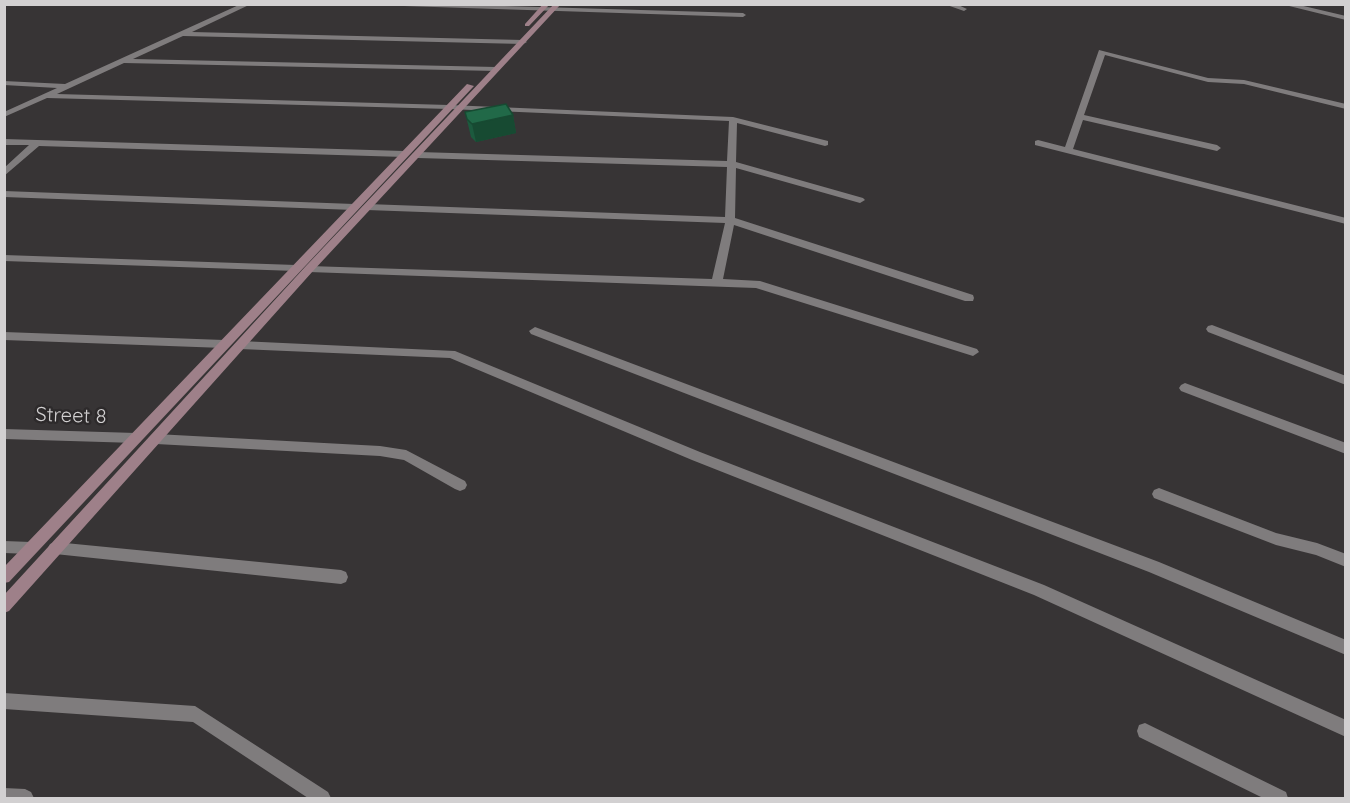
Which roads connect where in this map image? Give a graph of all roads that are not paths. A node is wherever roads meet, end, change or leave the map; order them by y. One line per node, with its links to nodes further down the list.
1 (248, 4): 9 (street)
2 (345, 4): 5 (street)
3 (947, 4): 6 (street)
4 (1284, 4): 8 (street)
5 (550, 8): 7 (street); 10 (street)
6 (964, 9)
7 (743, 15)
8 (1346, 18)
9 (181, 34): 10 (street); 11 (street)
10 (517, 42): 12 (street)
11 (124, 61): 12 (street); 14 (street)
12 (491, 69): 17 (street)
13 (4, 83): 14 (street)
14 (68, 86): 15 (street)
15 (46, 96): 17 (street); 18 (street)
16 (1346, 107): 19 (street)
17 (454, 108): 20 (street); 27 (street); 28 (street)
18 (4, 115)
19 (1080, 117): 25 (street); 26 (street)
20 (734, 119): 22 (street); 29 (street)
21 (4, 142): 24 (street)
22 (825, 143)
23 (1038, 143): 26 (street)
24 (36, 144): 27 (street); 30 (street)
25 (1217, 148)
26 (1068, 150): 36 (street)
27 (404, 154): 33 (street)
28 (418, 155): 29 (street); 34 (street)
29 (732, 164): 32 (street); 35 (street)
30 (4, 173)
31 (4, 194): 33 (street)
32 (860, 200)
33 (354, 207): 38 (street)
34 (367, 207): 35 (street); 39 (street)
35 (730, 220): 40 (street); 41 (street)
36 (1346, 221)
37 (4, 258): 38 (street)
38 (296, 268): 45 (street)
39 (309, 269): 40 (street); 46 (street)
40 (717, 282): 47 (street)
41 (969, 298)
42 (1212, 329): 48 (street)
43 (535, 331): 63 (street)
44 (4, 336): 45 (street)
45 (224, 344): 51 (street)
46 (240, 345): 52 (street); 65 (street)
47 (973, 352)
48 (1346, 381)
49 (1185, 388): 53 (street)
50 (4, 434): 51 (street, Street 8)
51 (136, 438): 57 (street)
52 (156, 439): 54 (street); 58 (street)
53 (1346, 449)
54 (460, 485)
55 (1159, 494): 59 (street)
56 (4, 547): 57 (street)
57 (31, 548): 60 (street)
58 (55, 548): 61 (street); 62 (street)
59 (1346, 561)
60 (4, 577)
61 (341, 577)
62 (4, 606)
63 (1346, 648)
64 (4, 701): 69 (street)
65 (1346, 729)
66 (1145, 731): 70 (street)
67 (4, 797): 68 (street)
68 (25, 798)
69 (322, 798)
70 (1280, 798)

